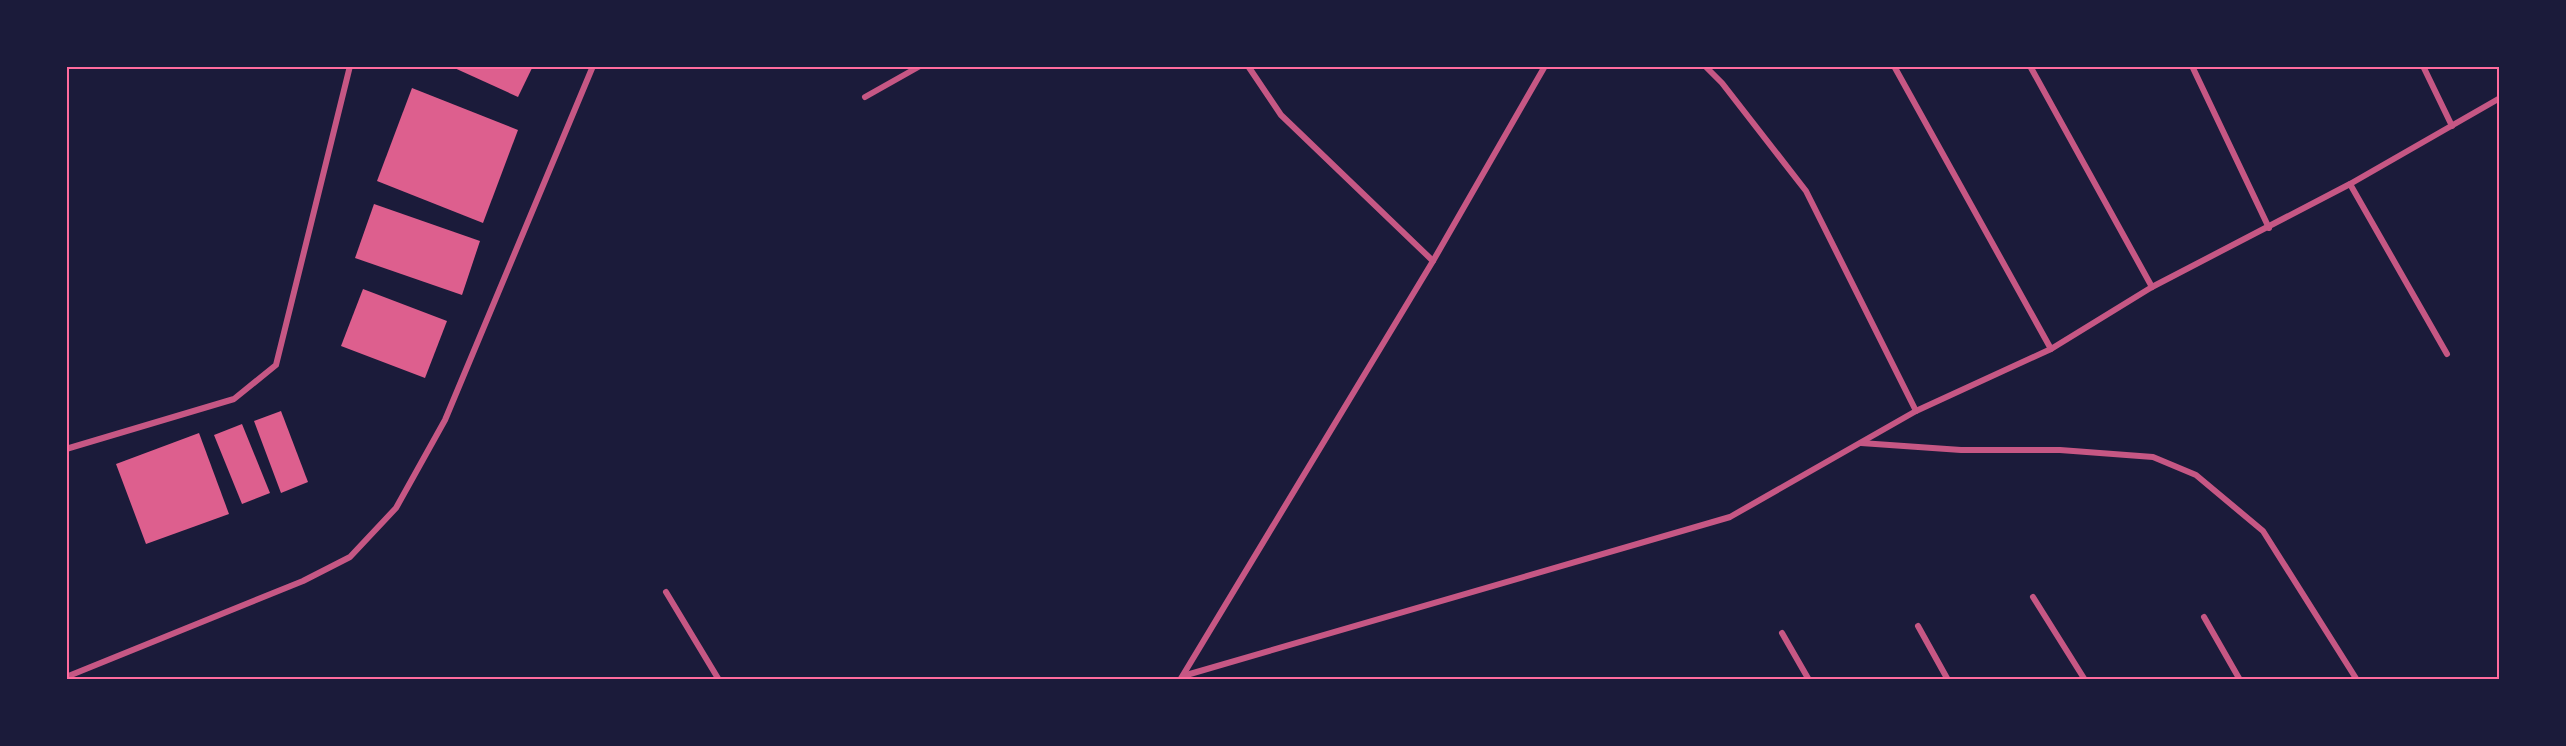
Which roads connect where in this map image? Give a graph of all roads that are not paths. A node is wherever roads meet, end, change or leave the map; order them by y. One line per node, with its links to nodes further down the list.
1 (350, 66): 22 (street)
2 (593, 66): 28 (street)
3 (920, 66): 11 (street)
4 (1248, 66): 16 (street)
5 (1545, 66): 16 (street)
6 (1705, 66): 20 (street)
7 (1894, 66): 18 (street)
8 (2030, 66): 17 (street)
9 (2192, 66): 15 (street)
10 (2423, 66): 13 (street)
11 (865, 97)
12 (2500, 98): 13 (street)
13 (2452, 126): 14 (street)
14 (2350, 184): 15 (street); 19 (street)
15 (2269, 228): 17 (street)
16 (1433, 261): 29 (street)
17 (2152, 287): 18 (street)
18 (2051, 349): 20 (street)
19 (2447, 354)
20 (1916, 411): 21 (street)
21 (1861, 443): 29 (street); 35 (street)
22 (66, 448)
23 (666, 592): 30 (street)
24 (2032, 597): 33 (street)
25 (2204, 617): 34 (street)
26 (1918, 626): 32 (street)
27 (1782, 633): 31 (street)
28 (66, 677)
29 (1181, 678)
30 (719, 680)
31 (1809, 680)
32 (1948, 680)
33 (2085, 680)
34 (2240, 680)
35 (2356, 680)

